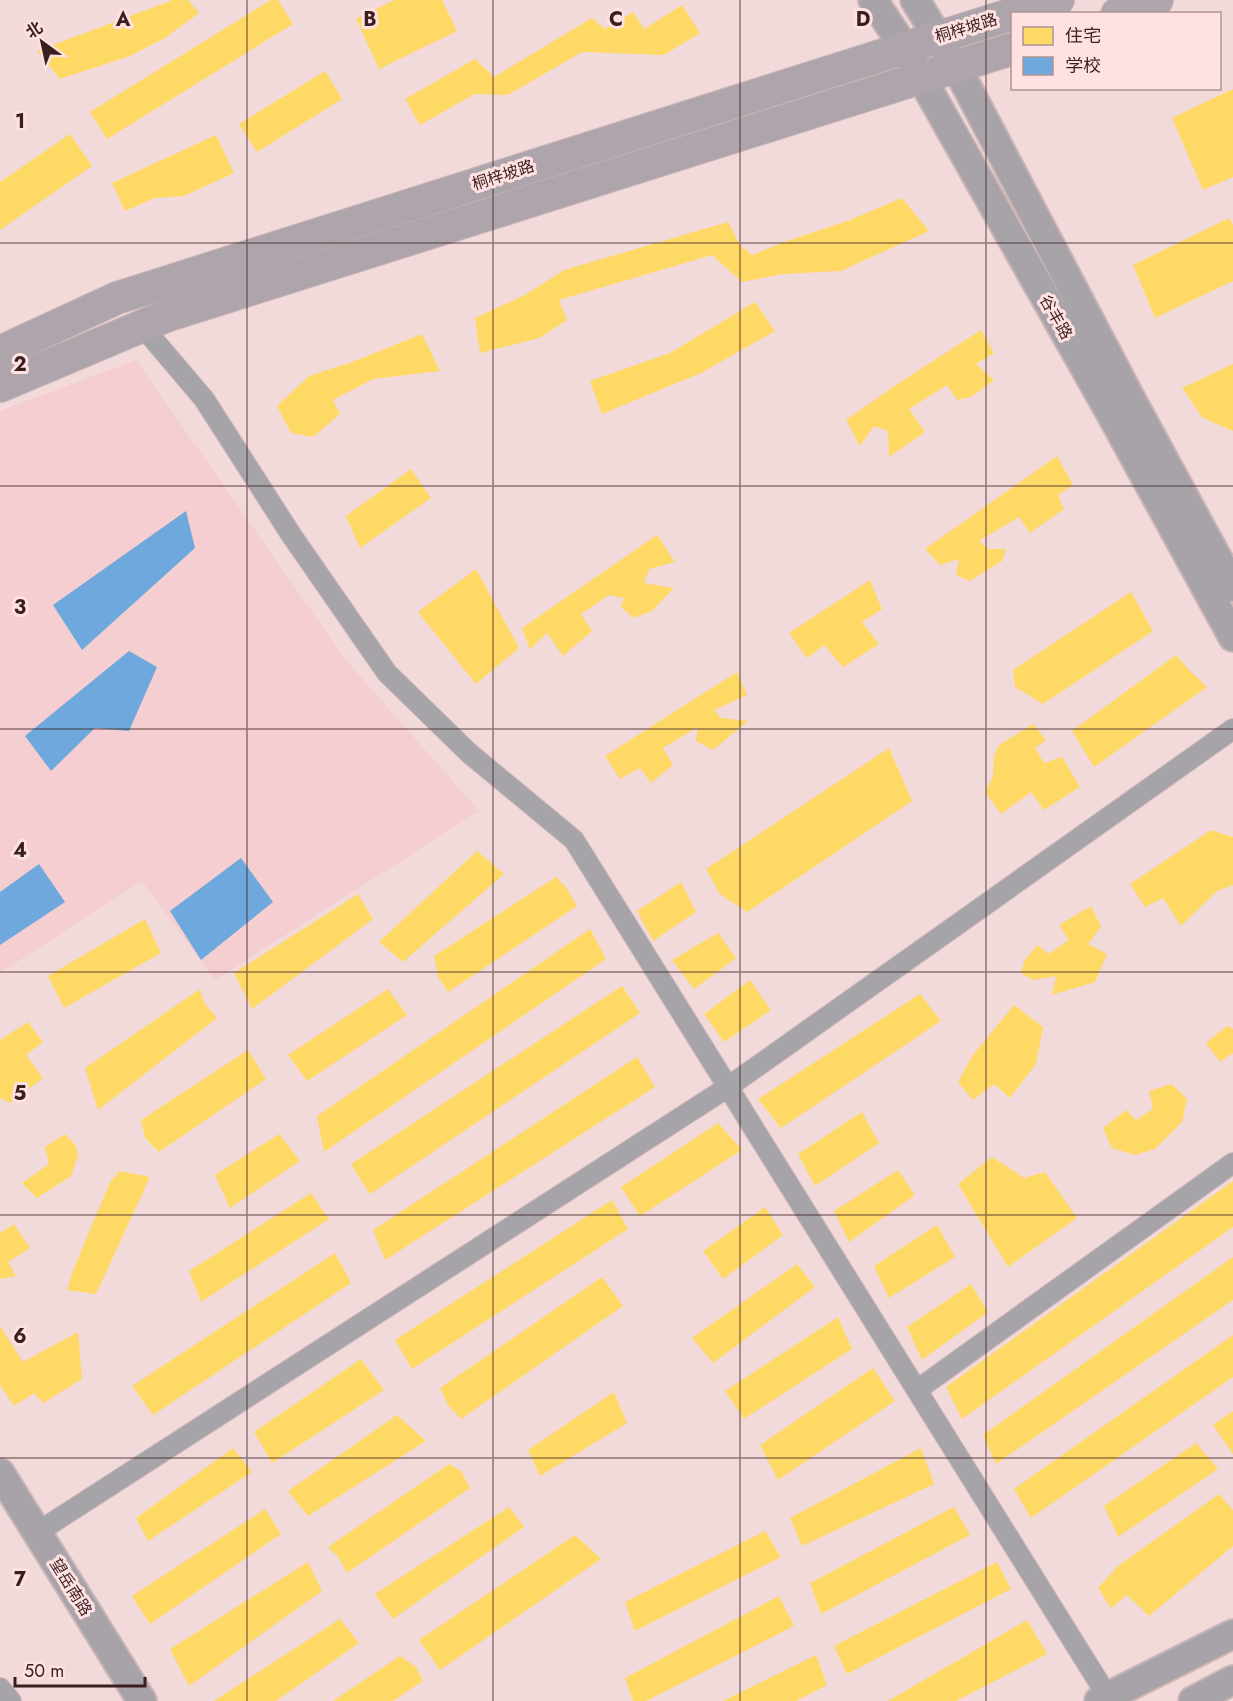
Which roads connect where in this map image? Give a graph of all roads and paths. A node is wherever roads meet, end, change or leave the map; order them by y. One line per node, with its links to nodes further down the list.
1 (873, 0): 9 (street, 谷丰路)
2 (915, 0): 8 (street, 谷丰路)
3 (1058, 0): 5 (main road, 桐梓坡路)
4 (1157, 0): 6 (main road)
5 (1019, 12)
6 (1123, 12)
7 (1011, 15): 8 (main road, 桐梓坡路)
8 (938, 37): 9 (main road, 桐梓坡路); 11 (street, 谷丰路)
9 (904, 47): 12 (street, 谷丰路); 14 (main road, 桐梓坡路)
10 (1011, 49): 11 (main road, 桐梓坡路)
11 (957, 68): 12 (main road, 桐梓坡路); 16 (street, 谷丰路)
12 (921, 79): 13 (main road, 桐梓坡路); 17 (street, 谷丰路)
13 (142, 326): 15 (main road, 桐梓坡路); 19 (street)
14 (0, 352)
15 (0, 386)
16 (1233, 587)
17 (1233, 637)
18 (1233, 729): 19 (street)
19 (728, 1088): 21 (street); 23 (street)
20 (1233, 1163): 21 (street)
21 (917, 1390): 27 (street)
22 (0, 1473): 23 (street, 望岳南路)
23 (38, 1532): 29 (street, 望岳南路)
24 (1233, 1634): 27 (street)
25 (1233, 1680): 30 (street)
26 (0, 1688): 28 (street)
27 (1103, 1699)
28 (11, 1701)
29 (142, 1701)
30 (1193, 1701)

